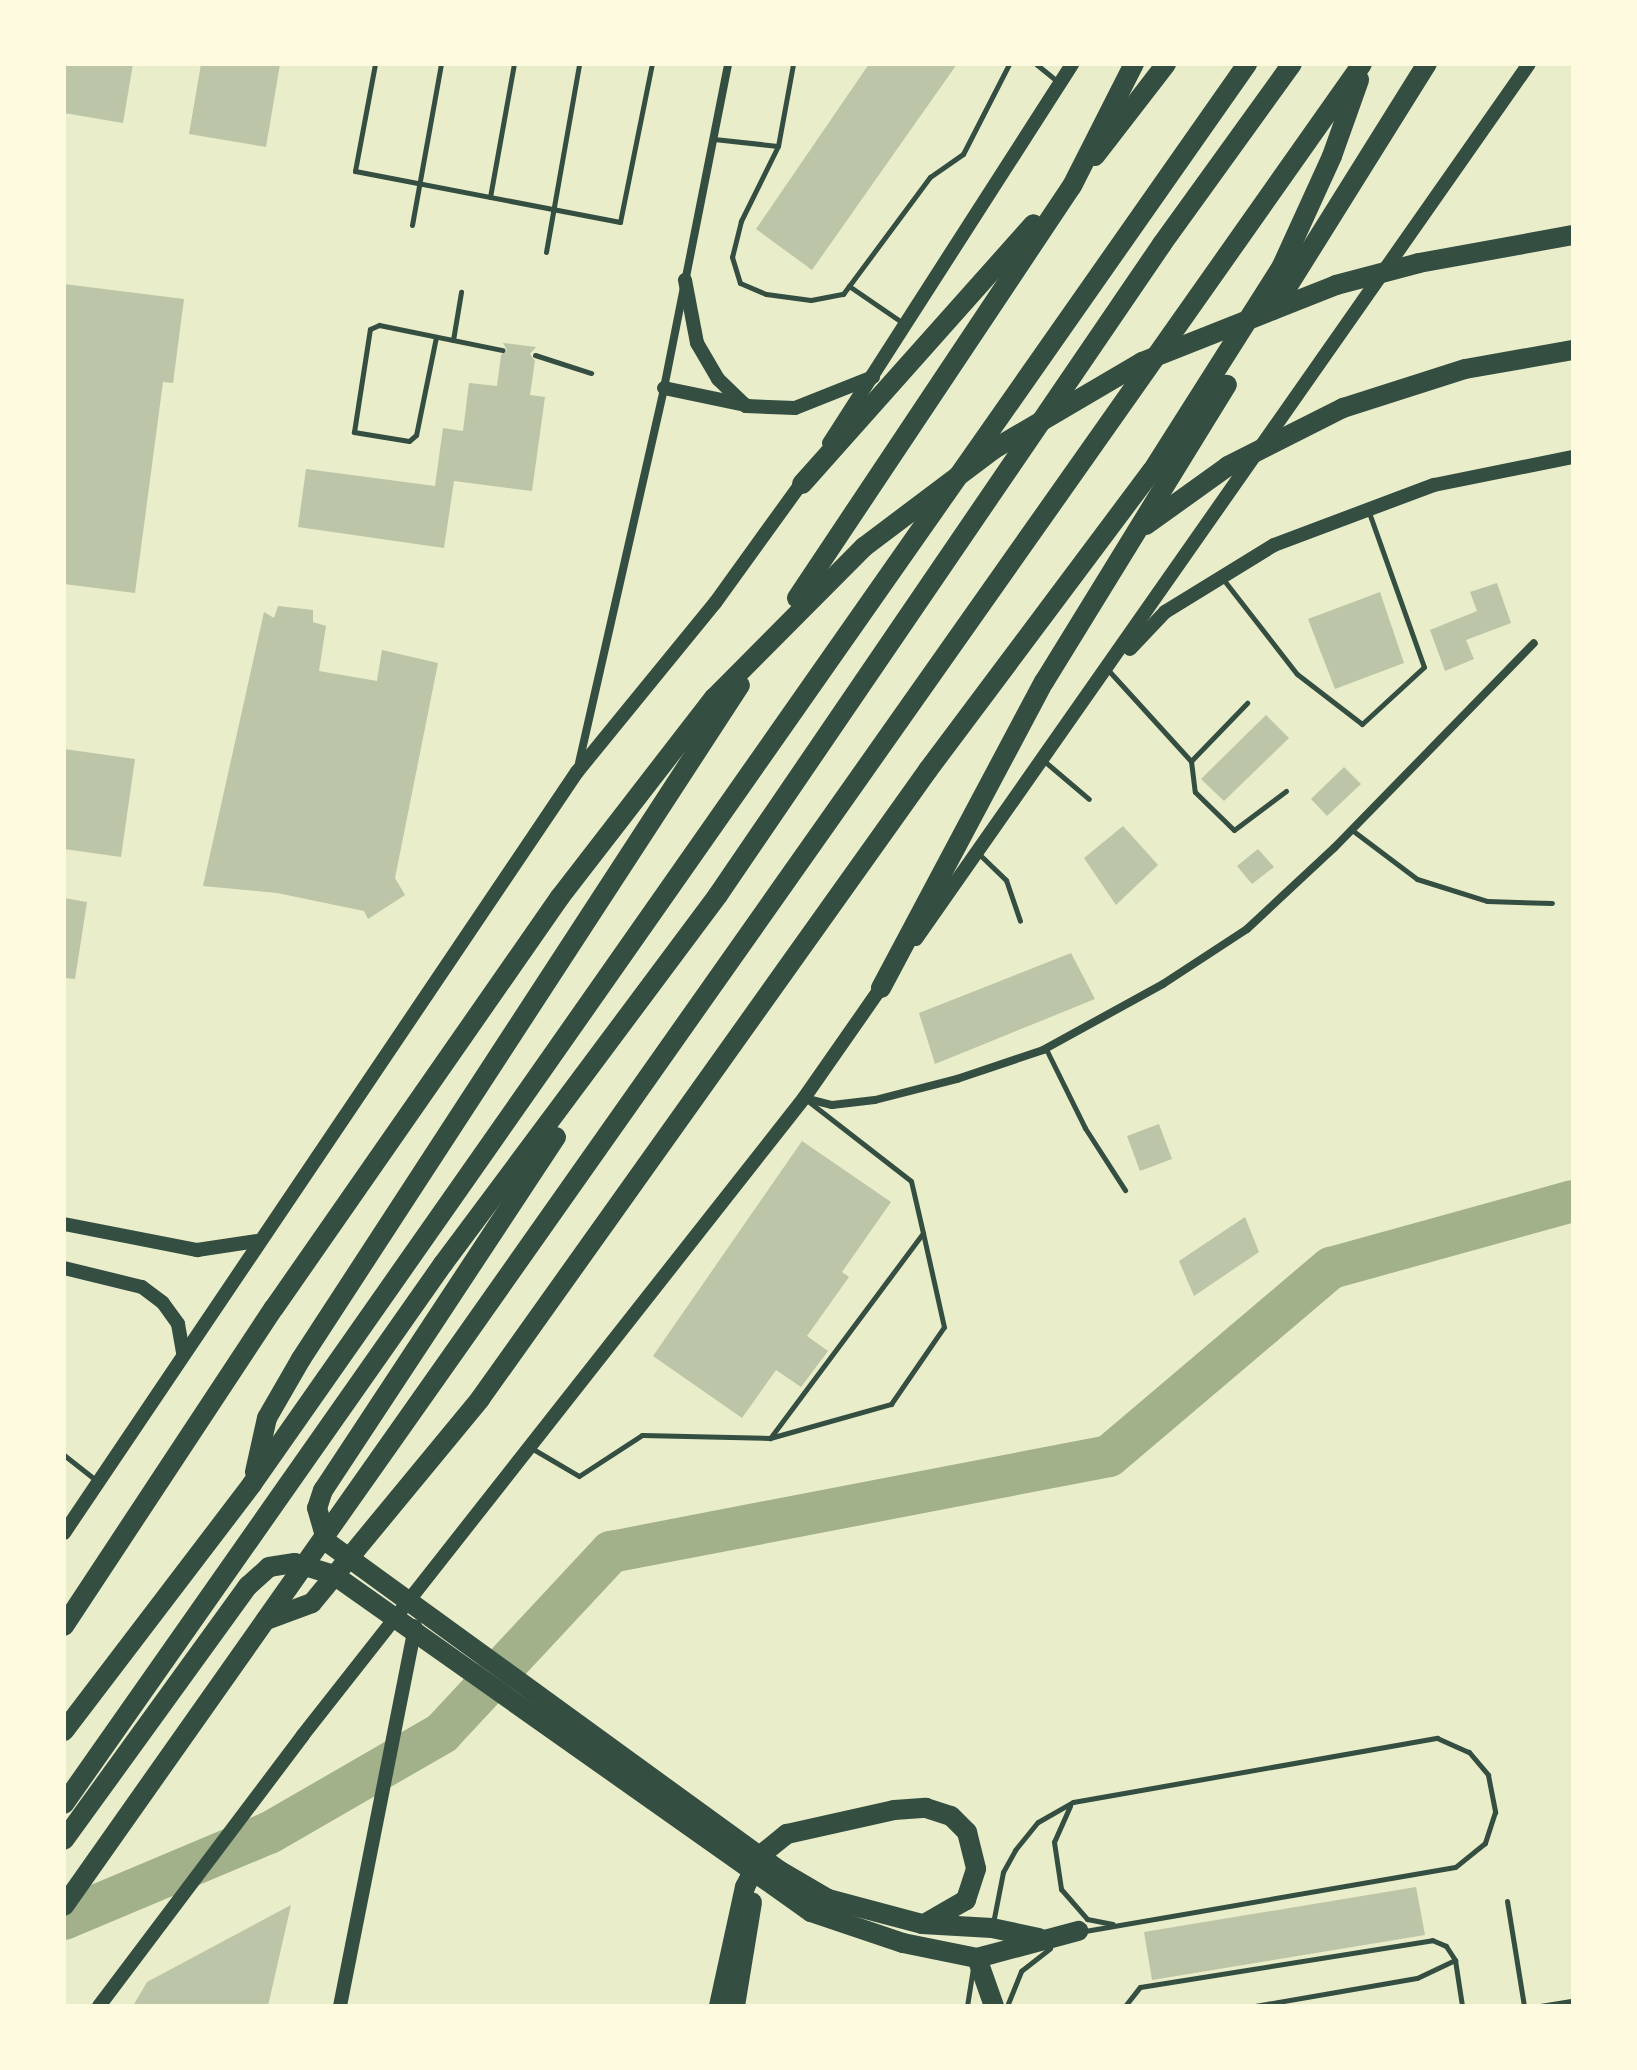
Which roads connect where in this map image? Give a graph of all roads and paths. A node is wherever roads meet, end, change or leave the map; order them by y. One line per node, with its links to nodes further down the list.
1 (375, 64): 21 (lane)
2 (441, 64): 21 (lane)
3 (514, 64): 22 (lane)
4 (579, 64): 23 (lane)
5 (652, 64): 23 (lane)
6 (728, 64): 19 (street)
7 (793, 64): 20 (lane)
8 (1009, 64): 28 (lane)
9 (1036, 64): 18 (lane)
10 (1072, 64): 18 (main road)
11 (1134, 64): 72 (highway)
12 (1166, 64): 41 (highway)
13 (1247, 64): 72 (highway)
14 (1292, 64): 59 (highway)
15 (1363, 64): 44 (highway); 75 (highway)
16 (1427, 64): 58 (highway)
17 (1529, 64): 47 (main road)
18 (1060, 84): 30 (main road)
19 (713, 139): 20 (lane); 27 (street)
20 (778, 146): 28 (lane)
21 (419, 183): 22 (lane); 24 (lane)
22 (490, 197): 23 (lane)
23 (552, 209): 26 (lane)
24 (412, 225)
25 (1573, 235): 76 (highway)
26 (546, 252)
27 (685, 280): 38 (street); 39 (main road)
28 (849, 286): 30 (lane)
29 (461, 292): 32 (lane)
30 (906, 325): 37 (main road)
31 (436, 337): 31 (lane); 32 (lane)
32 (453, 340): 33 (lane)
33 (502, 350)
34 (1573, 350): 44 (highway)
35 (535, 355): 36 (lane)
36 (591, 373)
37 (873, 377): 39 (main road); 41 (main road)
38 (664, 388): 39 (main road); 51 (street)
39 (746, 406)
40 (1573, 457): 42 (main road)
41 (802, 484): 51 (main road)
42 (1367, 507): 43 (main road); 43 (lane)
43 (1219, 576): 46 (main road)
44 (1039, 622): 75 (highway)
45 (1534, 643): 54 (street)
46 (1109, 671): 47 (main road); 50 (lane)
47 (1094, 687): 49 (main road)
48 (1247, 703): 50 (lane)
49 (1043, 760): 53 (lane); 55 (main road)
50 (1191, 761): 52 (lane)
51 (577, 772): 65 (main road)
52 (1286, 791)
53 (1089, 799)
54 (1352, 830): 56 (lane); 60 (street)
55 (977, 852): 57 (lane); 58 (main road)
56 (1552, 903)
57 (1020, 921)
58 (881, 988): 61 (main road)
59 (617, 1034): 79 (highway); 84 (highway)
60 (1046, 1049): 61 (street); 62 (lane)
61 (804, 1098): 64 (lane); 69 (main road)
62 (1125, 1190)
63 (64, 1224): 65 (main road)
64 (923, 1233): 68 (lane); 68 (lane)
65 (257, 1241): 67 (main road)
66 (64, 1268): 67 (main road)
67 (183, 1353): 71 (main road)
68 (770, 1438): 69 (lane)
69 (529, 1447): 74 (main road)
70 (64, 1455): 71 (lane)
71 (98, 1482): 73 (main road)
72 (252, 1484): 77 (highway)
73 (64, 1533)
74 (420, 1585): 93 (main road); 94 (main road)
75 (266, 1620): 83 (highway)
76 (64, 1626)
77 (64, 1731)
78 (1073, 1802): 86 (lane); 86 (lane); 88 (lane)
79 (64, 1804)
80 (64, 1840): 84 (highway)
81 (754, 1870): 85 (highway); 95 (highway); 96 (highway)
82 (1507, 1901): 103 (lane)
83 (64, 1906)
84 (837, 1914): 85 (highway); 90 (highway)
85 (922, 1924): 88 (highway)
86 (1117, 1925): 87 (lane)
87 (1078, 1931): 89 (highway); 99 (lane)
88 (990, 1933): 89 (highway)
89 (1039, 1938): 90 (highway)
90 (980, 1953): 97 (lane); 98 (highway)
91 (1455, 1960): 100 (lane); 101 (lane); 102 (lane)
92 (1573, 2001): 104 (lane)
93 (99, 2006)
94 (340, 2006)
95 (719, 2006)
96 (735, 2006)
97 (967, 2006)
98 (994, 2006)
99 (1007, 2006)
100 (1125, 2006)
101 (1255, 2006)
102 (1462, 2006)
103 (1524, 2006)
104 (1540, 2006)

